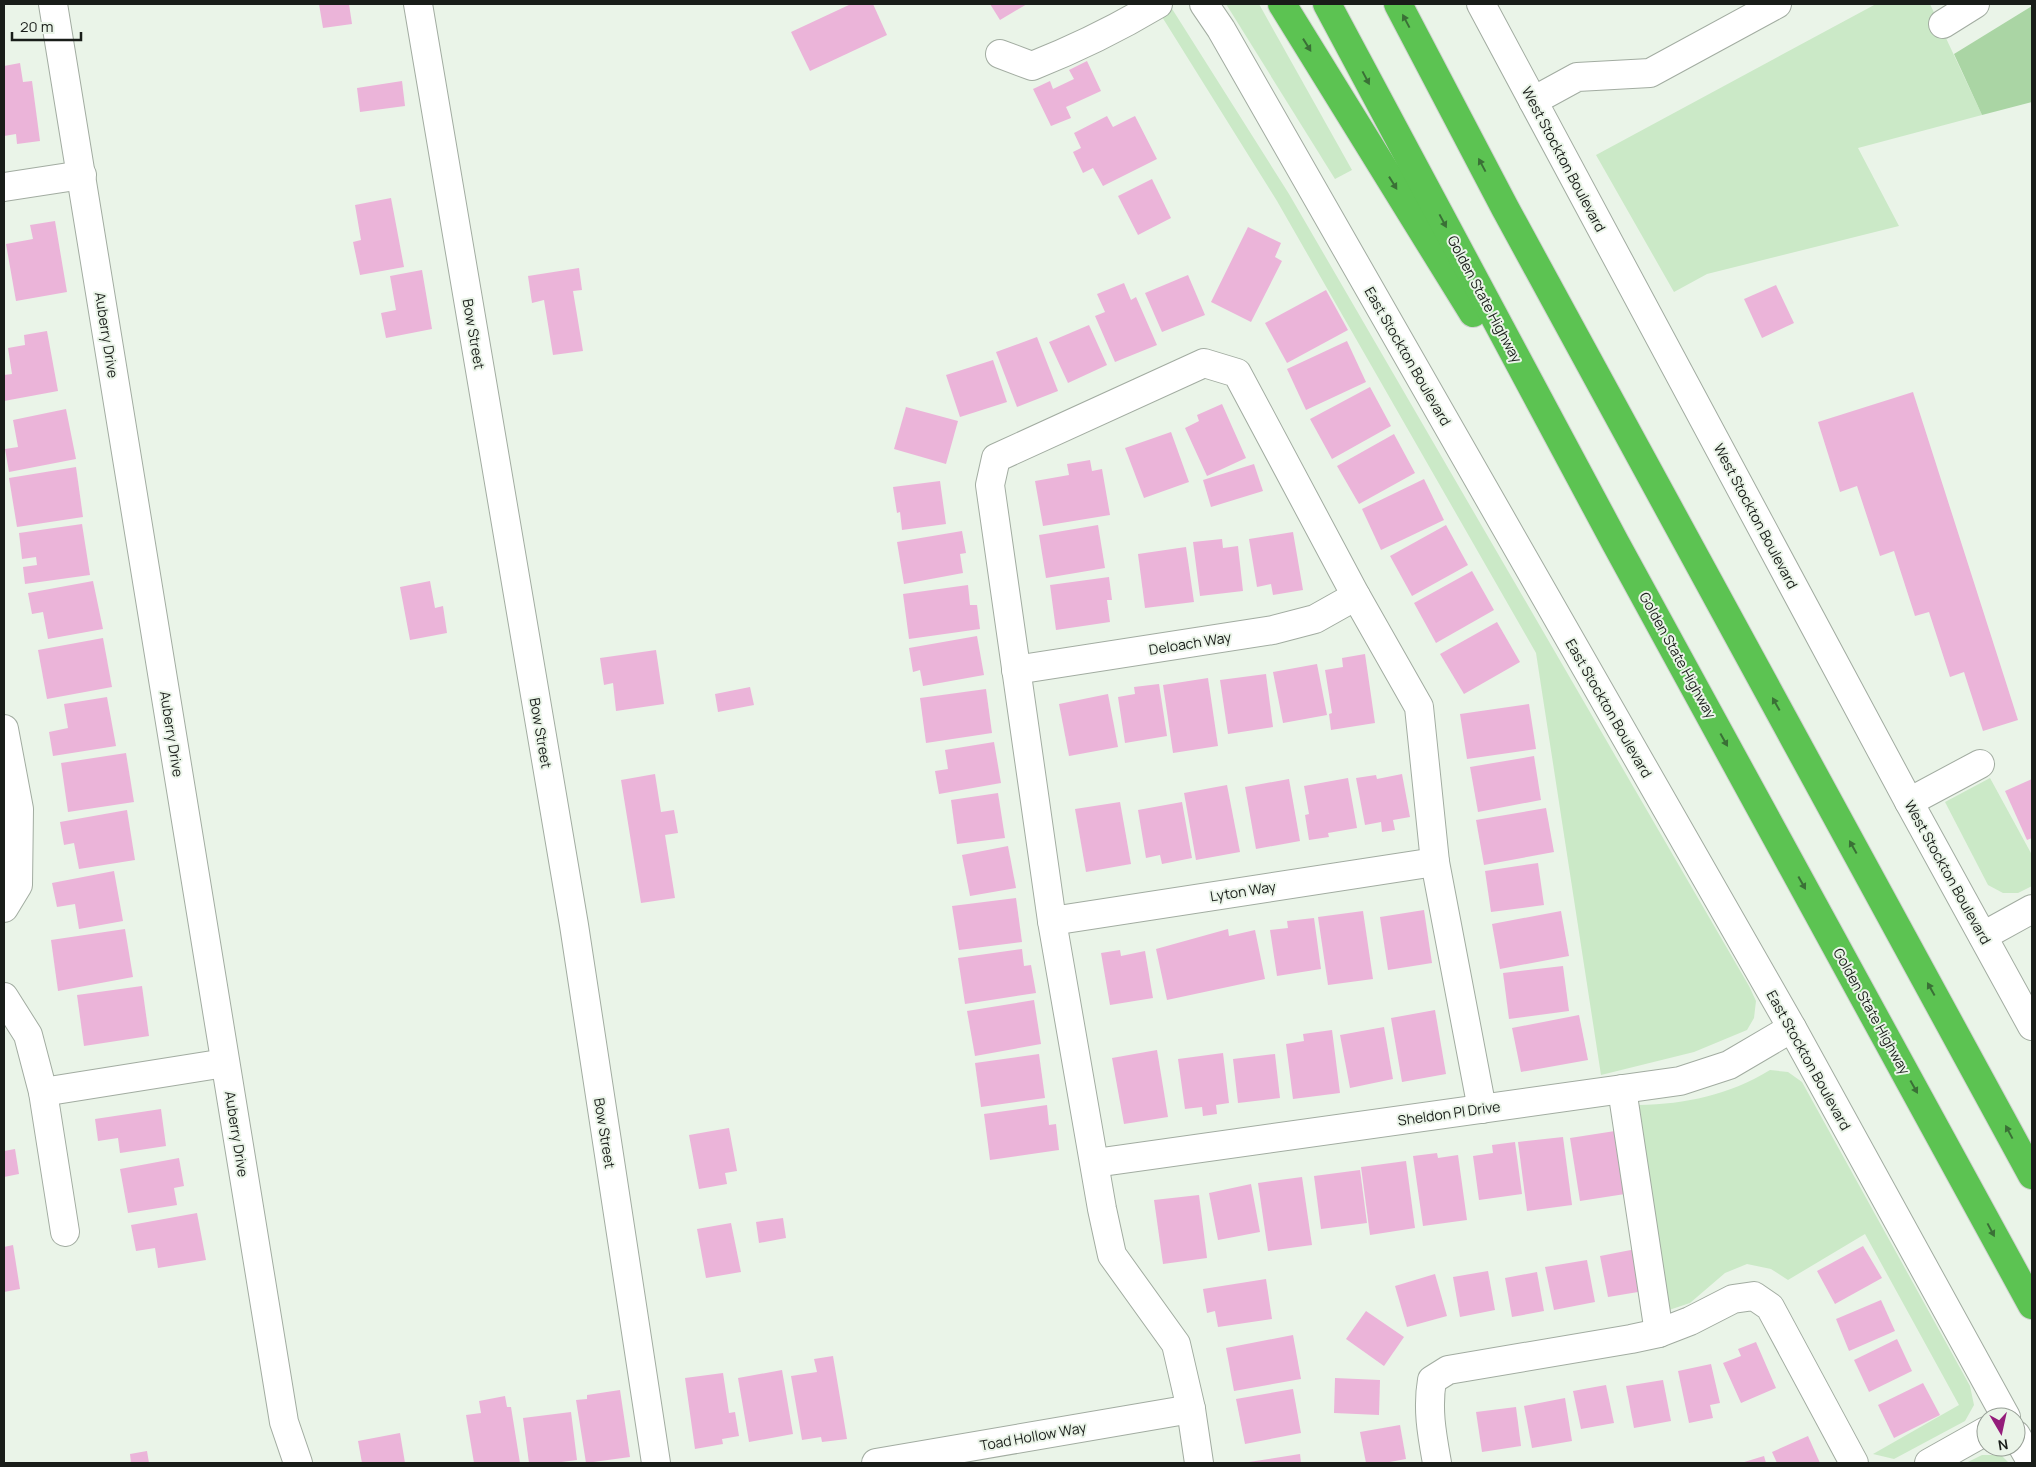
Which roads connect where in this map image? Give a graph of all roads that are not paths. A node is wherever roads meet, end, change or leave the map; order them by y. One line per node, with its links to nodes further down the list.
1 (53, 4): 14 (street, Auberry Drive)
2 (418, 4): 43 (street, Bow Street)
3 (1158, 4): 12 (street)
4 (1204, 4): 29 (street, East Stockton Boulevard)
5 (1282, 4): 16 (highway, one-way to 16)
6 (1327, 4): 16 (highway, Golden State Highway, one-way to 16)
7 (1398, 4): 35 (highway, one-way to 7)
8 (1481, 4): 13 (street, West Stockton Boulevard)
9 (1777, 4): 13 (street)
10 (1975, 4): 11 (street)
11 (1943, 24)
12 (1000, 54)
13 (1533, 101): 21 (street, West Stockton Boulevard)
14 (82, 175): 15 (street); 30 (street, Auberry Drive)
15 (4, 187)
16 (1616, 544): 37 (highway, Golden State Highway, one-way to 37)
17 (1356, 596): 18 (street, Deloach Way); 18 (street); 22 (street)
18 (1016, 670): 25 (street)
19 (4, 729): 23 (street)
20 (1980, 764): 21 (street)
21 (1909, 802): 26 (street, West Stockton Boulevard)
22 (1435, 862): 25 (street, Lyton Way); 33 (street)
23 (4, 908)
24 (2032, 908): 26 (street)
25 (1052, 921): 34 (street)
26 (1983, 936): 28 (street, West Stockton Boulevard)
27 (4, 997): 32 (street)
28 (2032, 1026)
29 (1792, 1028): 31 (street, Sheldon Pl Drive); 39 (street, East Stockton Boulevard)
30 (225, 1063): 32 (street); 42 (street, Auberry Drive)
31 (1622, 1089): 33 (street, Sheldon Pl Drive); 38 (street)
32 (43, 1092): 36 (street)
33 (1482, 1109): 34 (street, Sheldon Pl Drive)
34 (1095, 1163): 40 (street)
35 (2032, 1175)
36 (65, 1232)
37 (2032, 1305)
38 (1659, 1332): 46 (street); 47 (street)
39 (2000, 1407)
40 (1191, 1409): 44 (street, Toad Hollow Way); 45 (street)
41 (1976, 1437): 48 (street)
42 (298, 1463)
43 (656, 1463)
44 (876, 1463)
45 (1199, 1463)
46 (1437, 1463)
47 (1854, 1463)
48 (1929, 1463)

